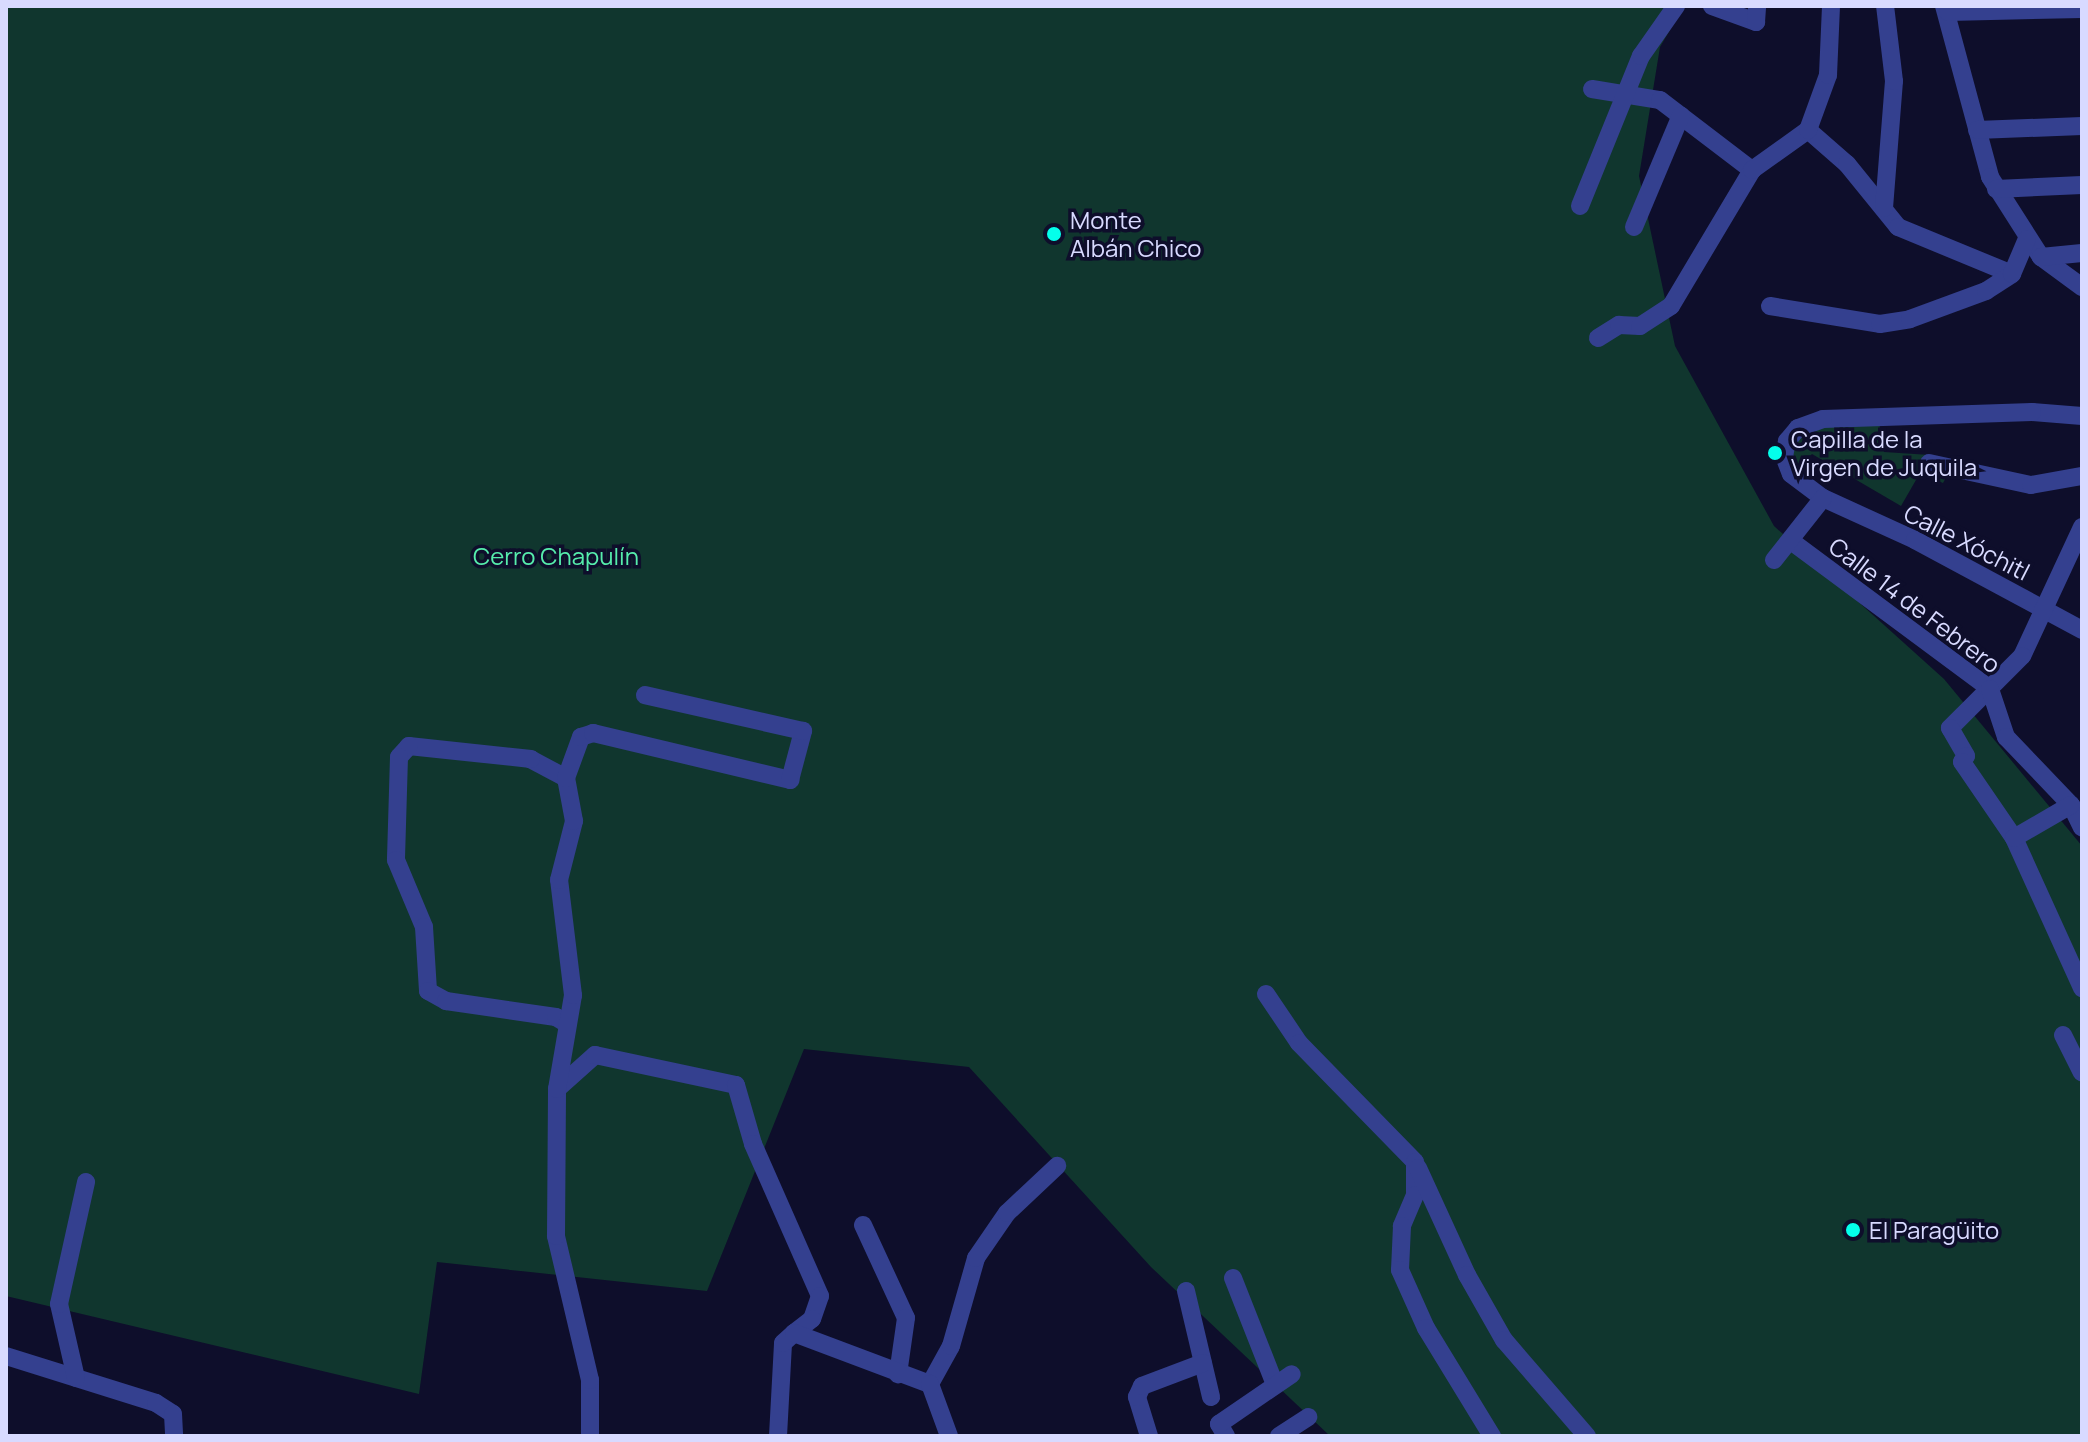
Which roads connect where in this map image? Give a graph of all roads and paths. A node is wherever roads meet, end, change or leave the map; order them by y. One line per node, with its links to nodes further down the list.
1 (1676, 6): 9 (street)
2 (1712, 6): 7 (street)
3 (1831, 6): 12 (street)
4 (1885, 6): 18 (street)
5 (1946, 9): 6 (street); 13 (street)
6 (2082, 9)
7 (1756, 14)
8 (1592, 89): 9 (street)
9 (1630, 93): 10 (street); 17 (street)
10 (1681, 115): 14 (street); 19 (street)
11 (2082, 126): 13 (street)
12 (1808, 130): 14 (street); 18 (street)
13 (1977, 130): 16 (street)
14 (1752, 170): 26 (street)
15 (2082, 185): 16 (street)
16 (1996, 189): 20 (street)
17 (1580, 206)
18 (1884, 208): 23 (street)
19 (1634, 227)
20 (2027, 239): 22 (street); 23 (street)
21 (2082, 253): 22 (street)
22 (2041, 257): 24 (street)
23 (2012, 274): 25 (street)
24 (2082, 287)
25 (1770, 306)
26 (1598, 338)
27 (2082, 416): 30 (street, Calle Xóchitl)
28 (1929, 463): 29 (street)
29 (2082, 476)
30 (1823, 498): 32 (street); 34 (street, Calle Xóchitl)
31 (2082, 527): 34 (street)
32 (1791, 541): 33 (street); 36 (street, Calle 14 de Febrero)
33 (1774, 560)
34 (2045, 610): 35 (street, Calle Xóchitl); 36 (street)
35 (2082, 630)
36 (1990, 689): 39 (street, Calle 14 de Febrero); 41 (street)
37 (645, 695): 38 (street)
38 (566, 778): 44 (street); 44 (street)
39 (2071, 805): 40 (street, Calle 14 de Febrero); 41 (street)
40 (2082, 828)
41 (2014, 838): 42 (street)
42 (2082, 988)
43 (1266, 994): 48 (street)
44 (567, 1024): 47 (street)
45 (2063, 1035): 46 (street)
46 (2082, 1073)
47 (557, 1089): 54 (street); 66 (street)
48 (1415, 1162): 71 (street); 72 (street)
49 (1057, 1166): 61 (street)
50 (86, 1182): 59 (street)
51 (863, 1225): 57 (street)
52 (1233, 1278): 60 (street)
53 (1186, 1291): 56 (street)
54 (794, 1333): 57 (street); 67 (street)
55 (6, 1356): 59 (street)
56 (1203, 1363): 62 (street); 69 (street)
57 (898, 1374): 61 (street)
58 (1292, 1374): 60 (street)
59 (76, 1378): 65 (street)
60 (1274, 1382): 64 (street)
61 (930, 1384): 68 (street)
62 (1211, 1397)
63 (1308, 1417): 70 (street)
64 (1222, 1430)
65 (174, 1436)
66 (590, 1436)
67 (778, 1436)
68 (949, 1436)
69 (1149, 1436)
70 (1279, 1436)
71 (1492, 1436)
72 (1587, 1436)

